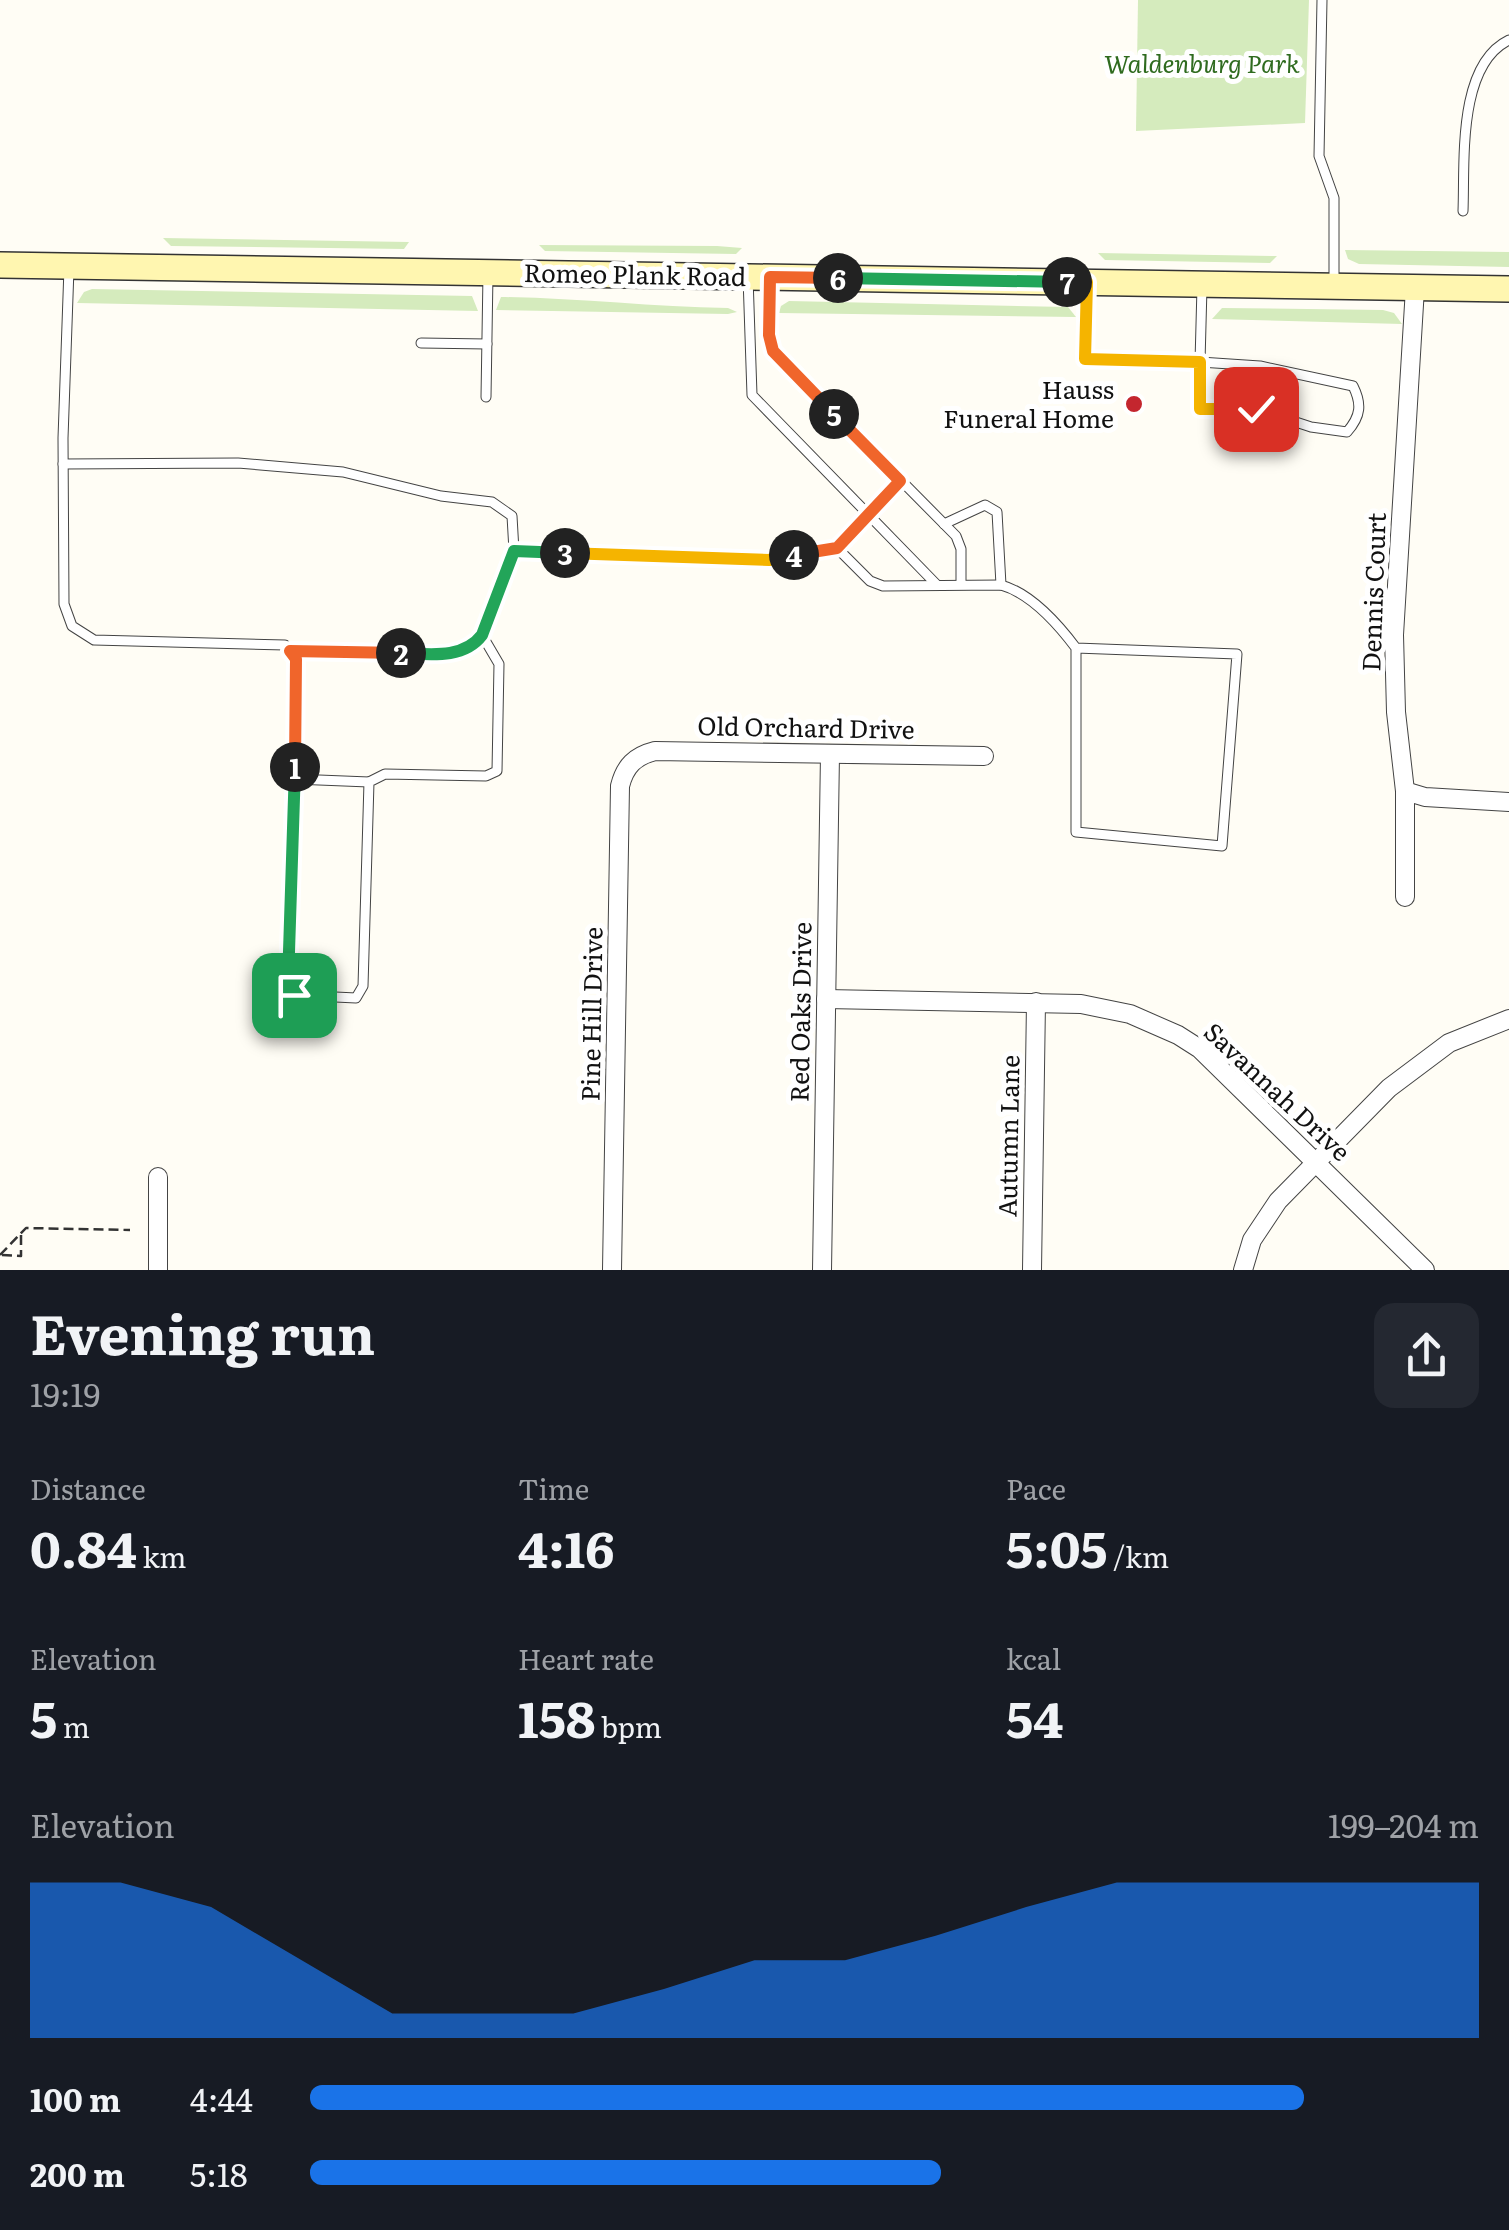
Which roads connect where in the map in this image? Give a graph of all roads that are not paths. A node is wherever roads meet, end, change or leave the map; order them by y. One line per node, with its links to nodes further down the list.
1 (1322, 0): 10 (lane)
2 (1509, 40): 3 (lane)
3 (1464, 210)
4 (0, 265): 5 (main road, Romeo Plank Road)
5 (69, 266): 6 (main road, Romeo Plank Road); 19 (lane)
6 (488, 273): 7 (main road, Romeo Plank Road); 14 (lane)
7 (759, 277): 8 (main road, Romeo Plank Road); 15 (lane); 16 (lane)
8 (1087, 282): 9 (main road, Romeo Plank Road); 17 (lane)
9 (1202, 284): 10 (main road, Romeo Plank Road); 17 (lane)
10 (1334, 286): 11 (main road, Romeo Plank Road)
11 (1414, 288): 12 (main road, Romeo Plank Road); 36 (street, Dennis Court)
12 (1509, 289)
13 (421, 343): 14 (lane)
14 (486, 344): 18 (lane)
15 (773, 351): 16 (lane); 20 (lane)
16 (749, 357): 21 (lane)
17 (1200, 362): 17 (lane)
18 (486, 397)
19 (63, 464): 24 (lane); 30 (lane)
20 (900, 481): 21 (lane); 22 (lane)
21 (868, 516): 23 (lane); 25 (lane)
22 (944, 524): 26 (lane); 27 (lane)
23 (837, 548): 24 (lane); 25 (lane)
24 (514, 551): 28 (lane)
25 (936, 584): 26 (lane)
26 (961, 584): 27 (lane)
27 (1001, 585): 29 (lane)
28 (482, 635): 30 (lane); 35 (lane)
29 (1076, 648): 29 (lane)
30 (290, 651): 34 (lane)
31 (830, 754): 32 (street, Old Orchard Drive); 33 (street, Old Orchard Drive); 39 (street, Red Oaks Drive)
32 (984, 756)
33 (631, 762): 45 (street, Pine Hill Drive)
34 (294, 778): 35 (lane); 35 (lane)
35 (369, 782)
36 (1405, 791): 37 (street); 38 (street, Dennis Court)
37 (1509, 802)
38 (1404, 897)
39 (826, 999): 40 (street, Savannah Drive); 46 (street, Red Oaks Drive)
40 (1036, 1002): 42 (street, Savannah Drive); 47 (street, Autumn Lane)
41 (1509, 1019): 42 (street)
42 (1317, 1162): 48 (street); 49 (street, Savannah Drive)
43 (158, 1177): 44 (street)
44 (158, 1270)
45 (612, 1270)
46 (822, 1270)
47 (1032, 1270)
48 (1243, 1270)
49 (1425, 1270)

